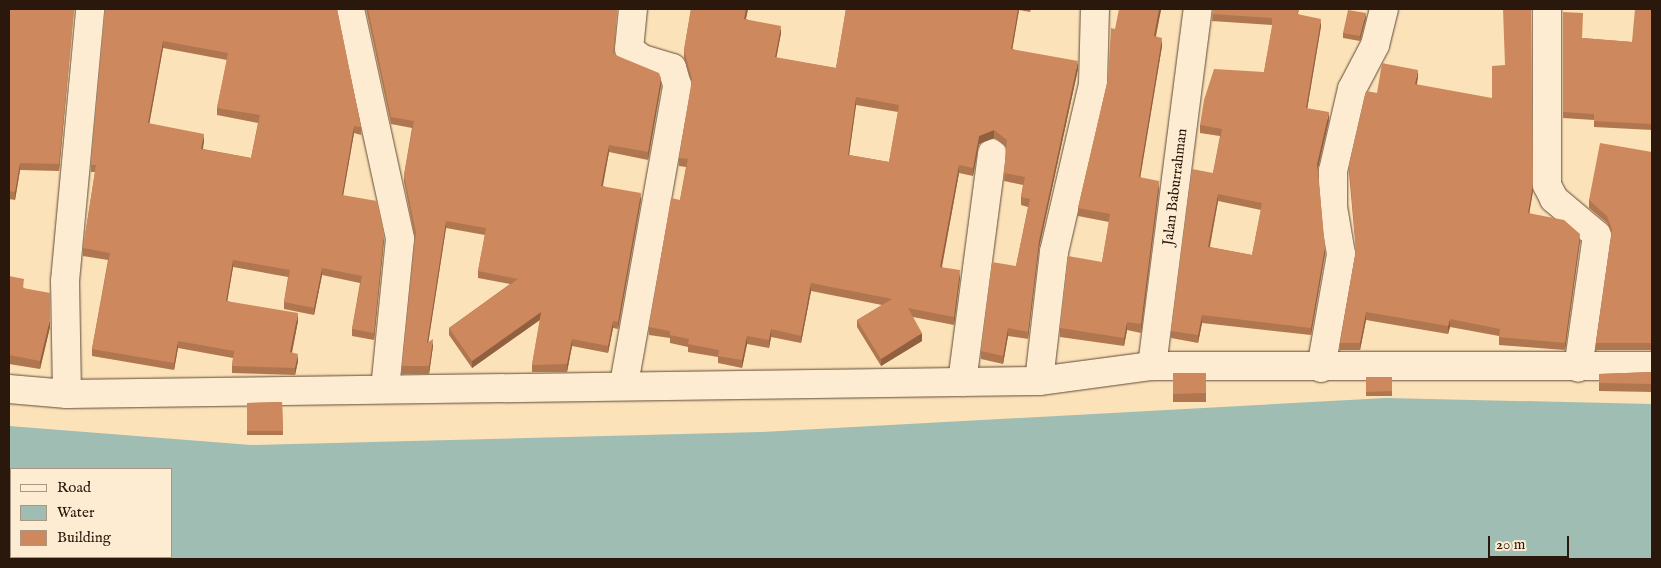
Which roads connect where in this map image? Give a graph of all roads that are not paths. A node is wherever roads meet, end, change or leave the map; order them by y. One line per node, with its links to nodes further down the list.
1 (90, 9): 18 (street)
2 (350, 9): 16 (street)
3 (633, 9): 15 (street)
4 (1094, 9): 13 (street)
5 (1198, 9): 9 (street, Jalan Baburrahman)
6 (1384, 9): 11 (street)
7 (1547, 9): 12 (street)
8 (992, 153): 14 (street)
9 (1152, 366): 11 (street); 13 (street)
10 (1652, 366): 12 (street)
11 (1321, 368): 12 (street)
12 (1578, 368)
13 (1039, 381): 14 (street)
14 (962, 382): 15 (street)
15 (624, 384): 16 (street)
16 (386, 388): 18 (street)
17 (9, 389): 18 (street)
18 (67, 394)

